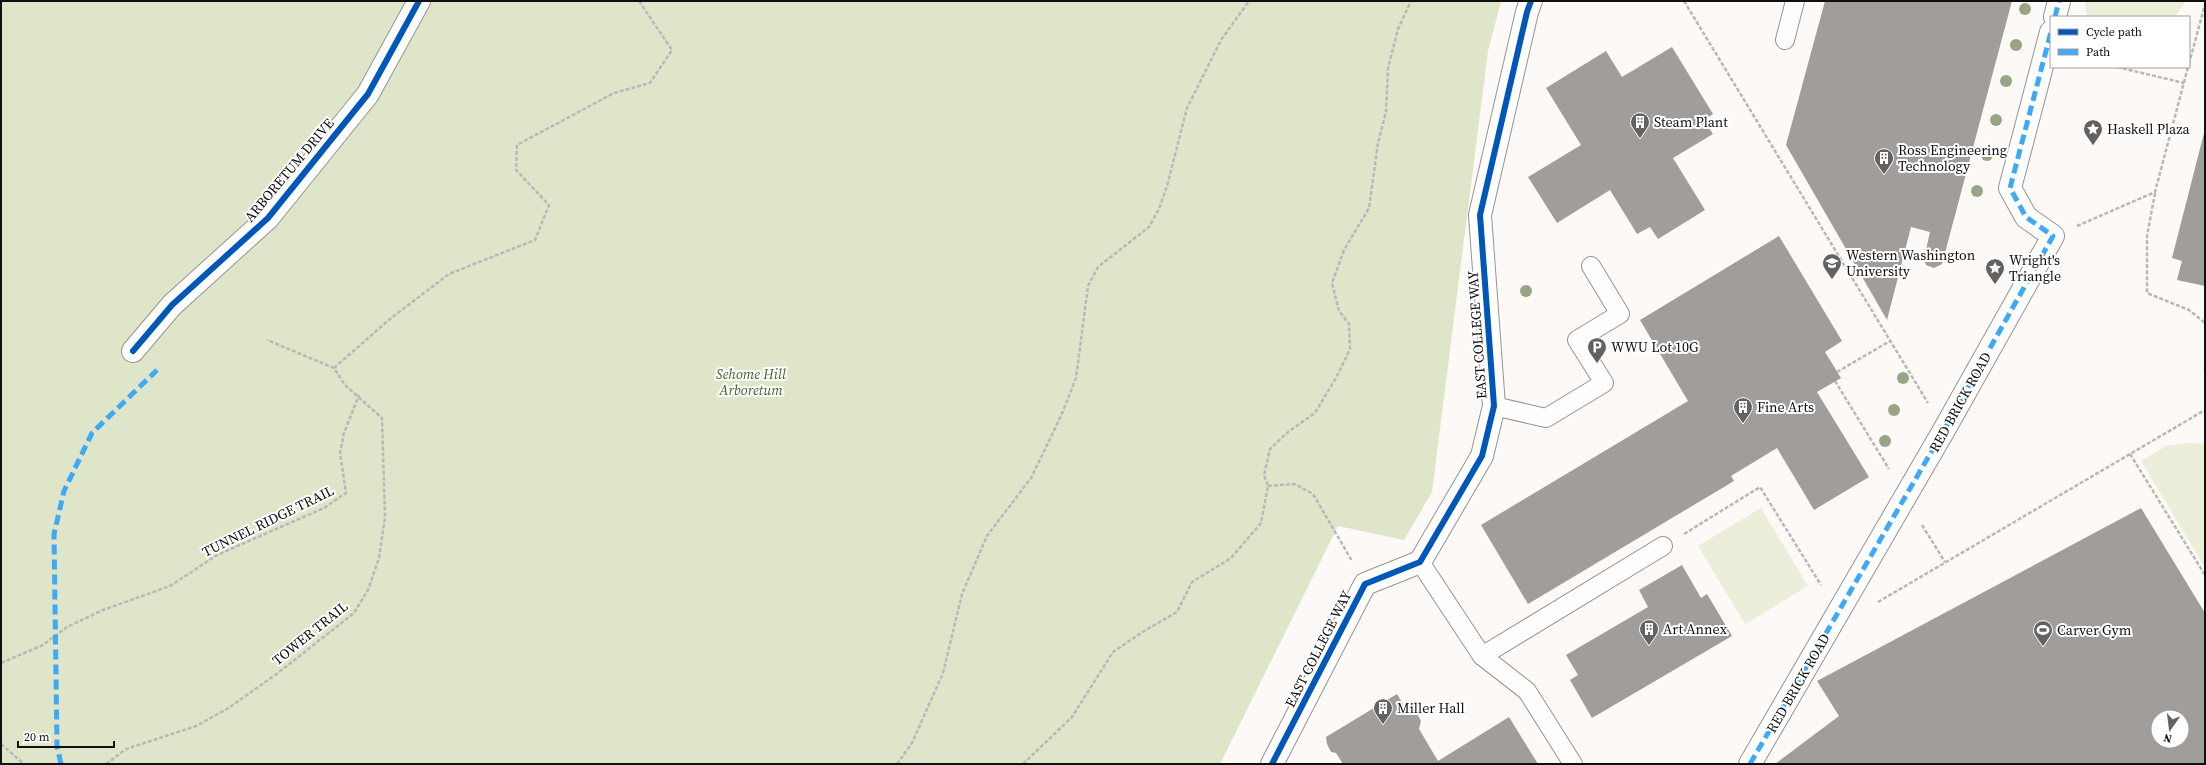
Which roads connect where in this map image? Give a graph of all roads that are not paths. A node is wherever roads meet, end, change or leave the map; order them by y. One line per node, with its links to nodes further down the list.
1 (418, 1): 9 (street, ARBORETUM DRIVE)
2 (1531, 1): 10 (street, EAST COLLEGE WAY)
3 (1796, 1): 7 (lane)
4 (2059, 1): 5 (street)
5 (2055, 16)
6 (2050, 36): 16 (street, RED BRICK ROAD)
7 (1785, 40)
8 (1591, 266): 10 (lane)
9 (133, 351)
10 (1494, 406): 12 (street, EAST COLLEGE WAY)
11 (1663, 546): 13 (lane)
12 (1420, 562): 13 (lane); 14 (street, EAST COLLEGE WAY)
13 (1482, 656): 15 (lane)
14 (1272, 764)
15 (1573, 764)
16 (1750, 764)

